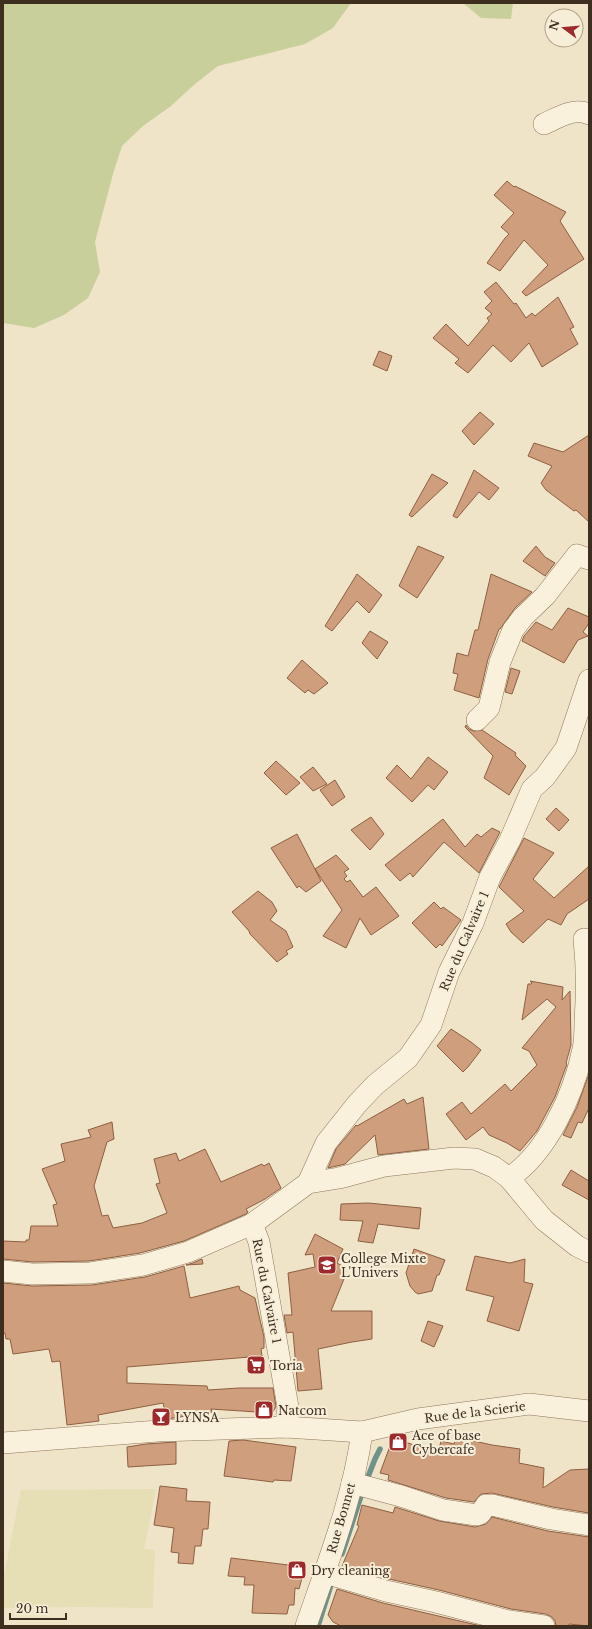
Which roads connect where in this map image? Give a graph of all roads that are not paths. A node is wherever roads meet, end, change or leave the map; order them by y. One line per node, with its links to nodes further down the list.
1 (589, 114): 2 (street)
2 (544, 124)
3 (589, 559): 5 (street)
4 (589, 680): 8 (street, Rue du Calvaire 1)
5 (477, 720)
6 (584, 939): 7 (street)
7 (509, 1178): 8 (street, Rue du Calvaire 1); 10 (street, Rue du Calvaire 1)
8 (308, 1183): 9 (street, Rue du Calvaire 1)
9 (252, 1224): 11 (street); 13 (street, Rue du Calvaire 1)
10 (589, 1252)
11 (3, 1271)
12 (589, 1411): 14 (street, Rue de la Scierie)
13 (286, 1427): 14 (street, Rue de la Scierie); 15 (street, Rue de la Scierie)
14 (362, 1432): 16 (street, Rue Bonnet)
15 (3, 1443)
16 (362, 1485): 17 (street); 18 (street, Rue Bonnet)
17 (589, 1526)
18 (332, 1574): 19 (street, Rue Bonnet); 20 (street)
19 (306, 1626)
20 (544, 1626)

